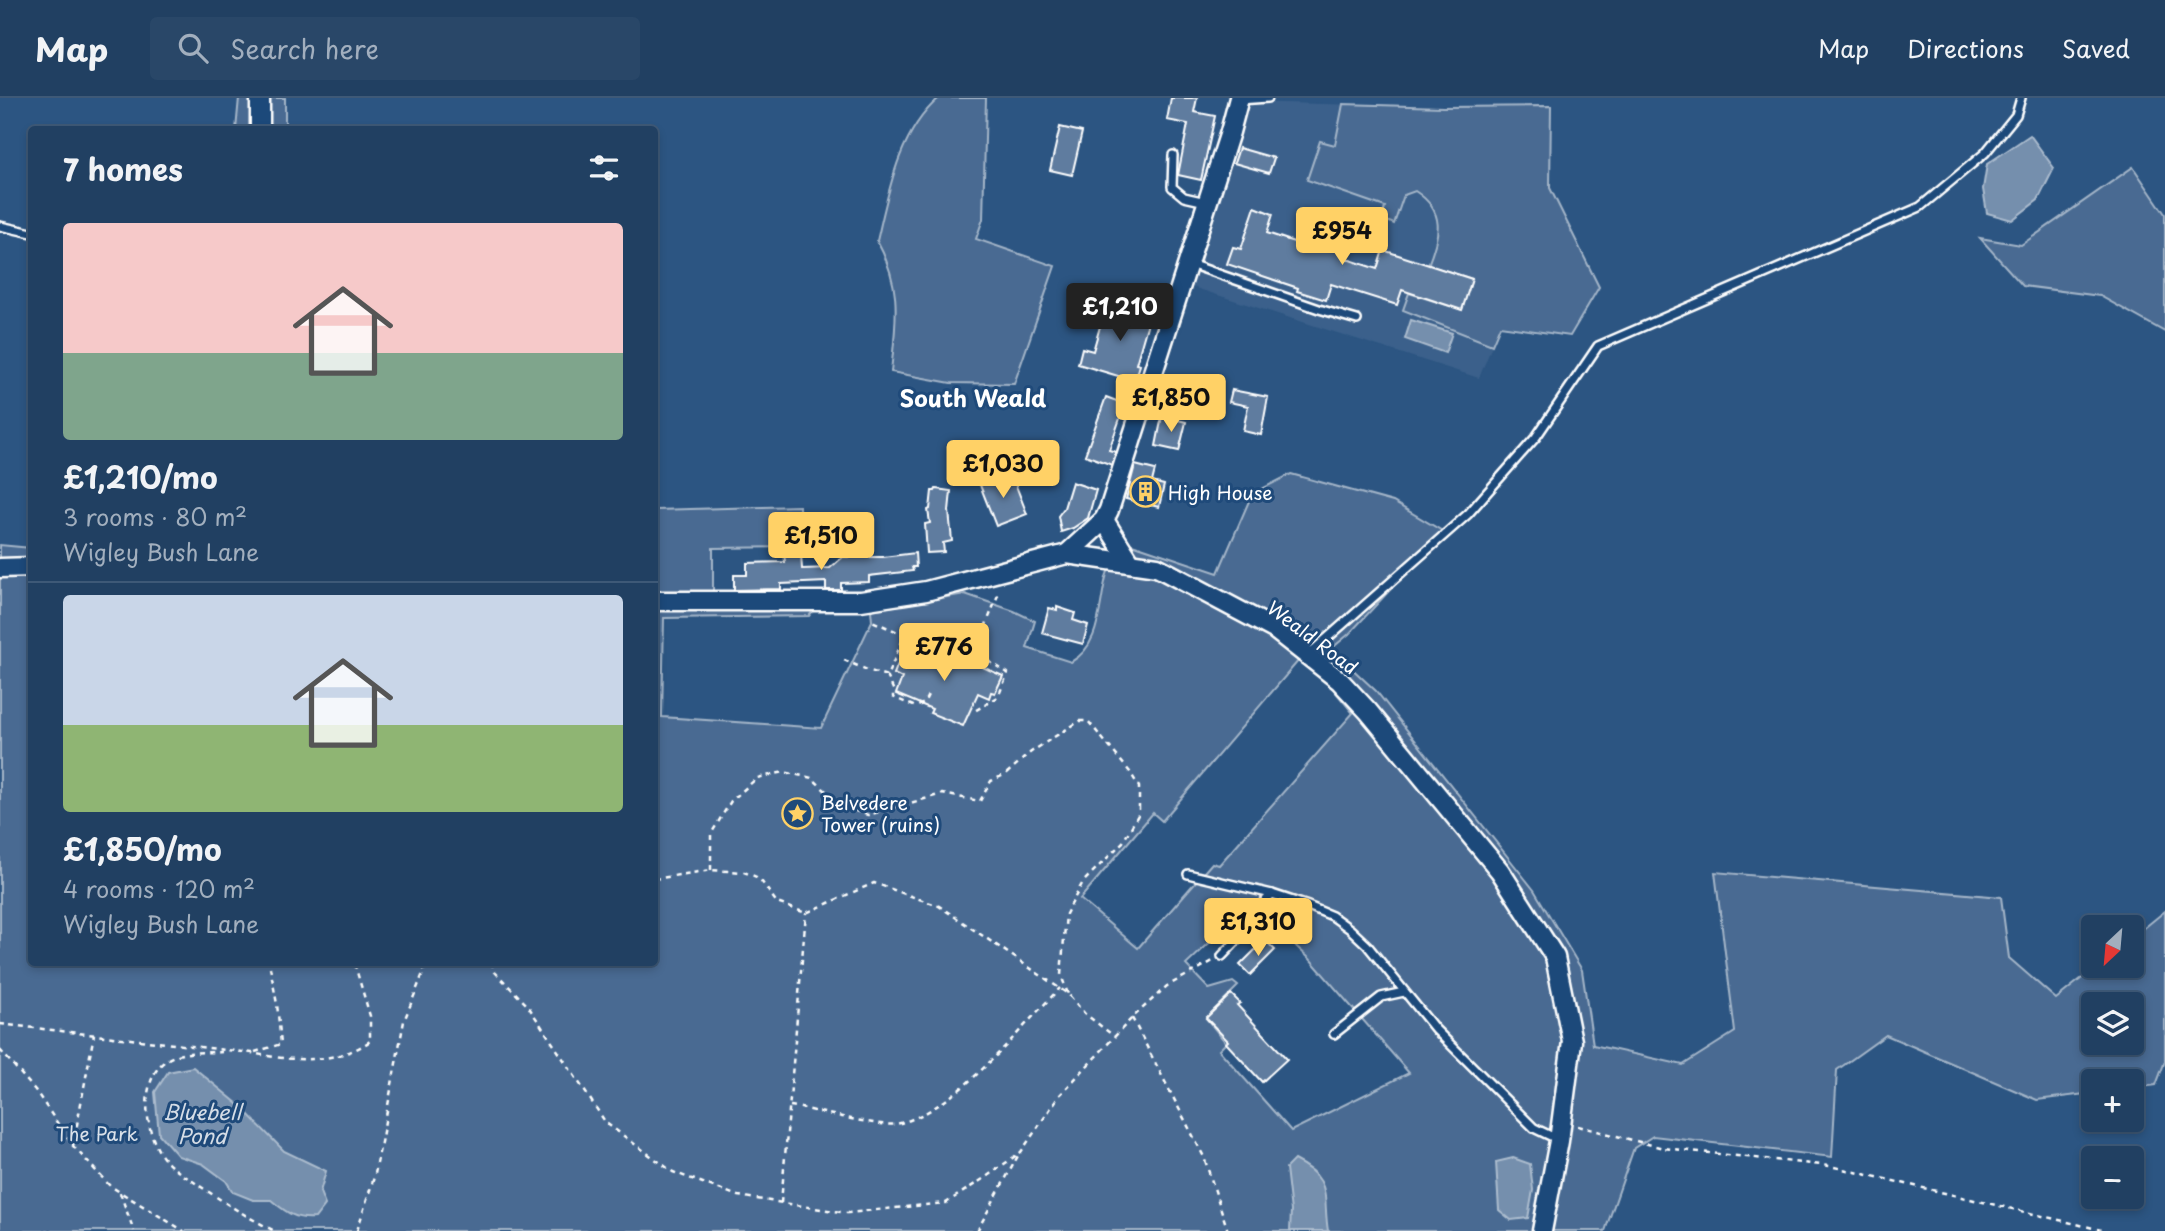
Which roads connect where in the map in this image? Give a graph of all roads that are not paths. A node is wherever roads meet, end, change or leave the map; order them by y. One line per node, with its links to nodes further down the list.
1 (260, 98): 5 (street)
2 (1268, 98): 4 (lane)
3 (2021, 98): 18 (lane)
4 (1239, 99): 7 (street)
5 (260, 126)
6 (1173, 155): 7 (lane)
7 (1207, 202): 10 (street)
8 (0, 226): 9 (lane)
9 (28, 232)
10 (1186, 263): 11 (lane); 12 (street)
11 (1357, 320)
12 (1104, 520): 13 (street); 14 (street)
13 (1067, 554): 14 (street, Weald Road); 17 (street, Weald Road)
14 (1131, 563): 18 (street, Weald Road)
15 (28, 567): 16 (street)
16 (0, 568)
17 (658, 601)
18 (1307, 655): 24 (street, Weald Road)
19 (1188, 874): 20 (lane)
20 (1272, 894): 21 (lane); 22 (lane)
21 (1222, 956)
22 (1404, 992): 23 (lane); 24 (lane)
23 (1334, 1034)
24 (1559, 1141): 25 (street, Weald Road)
25 (1542, 1231)

